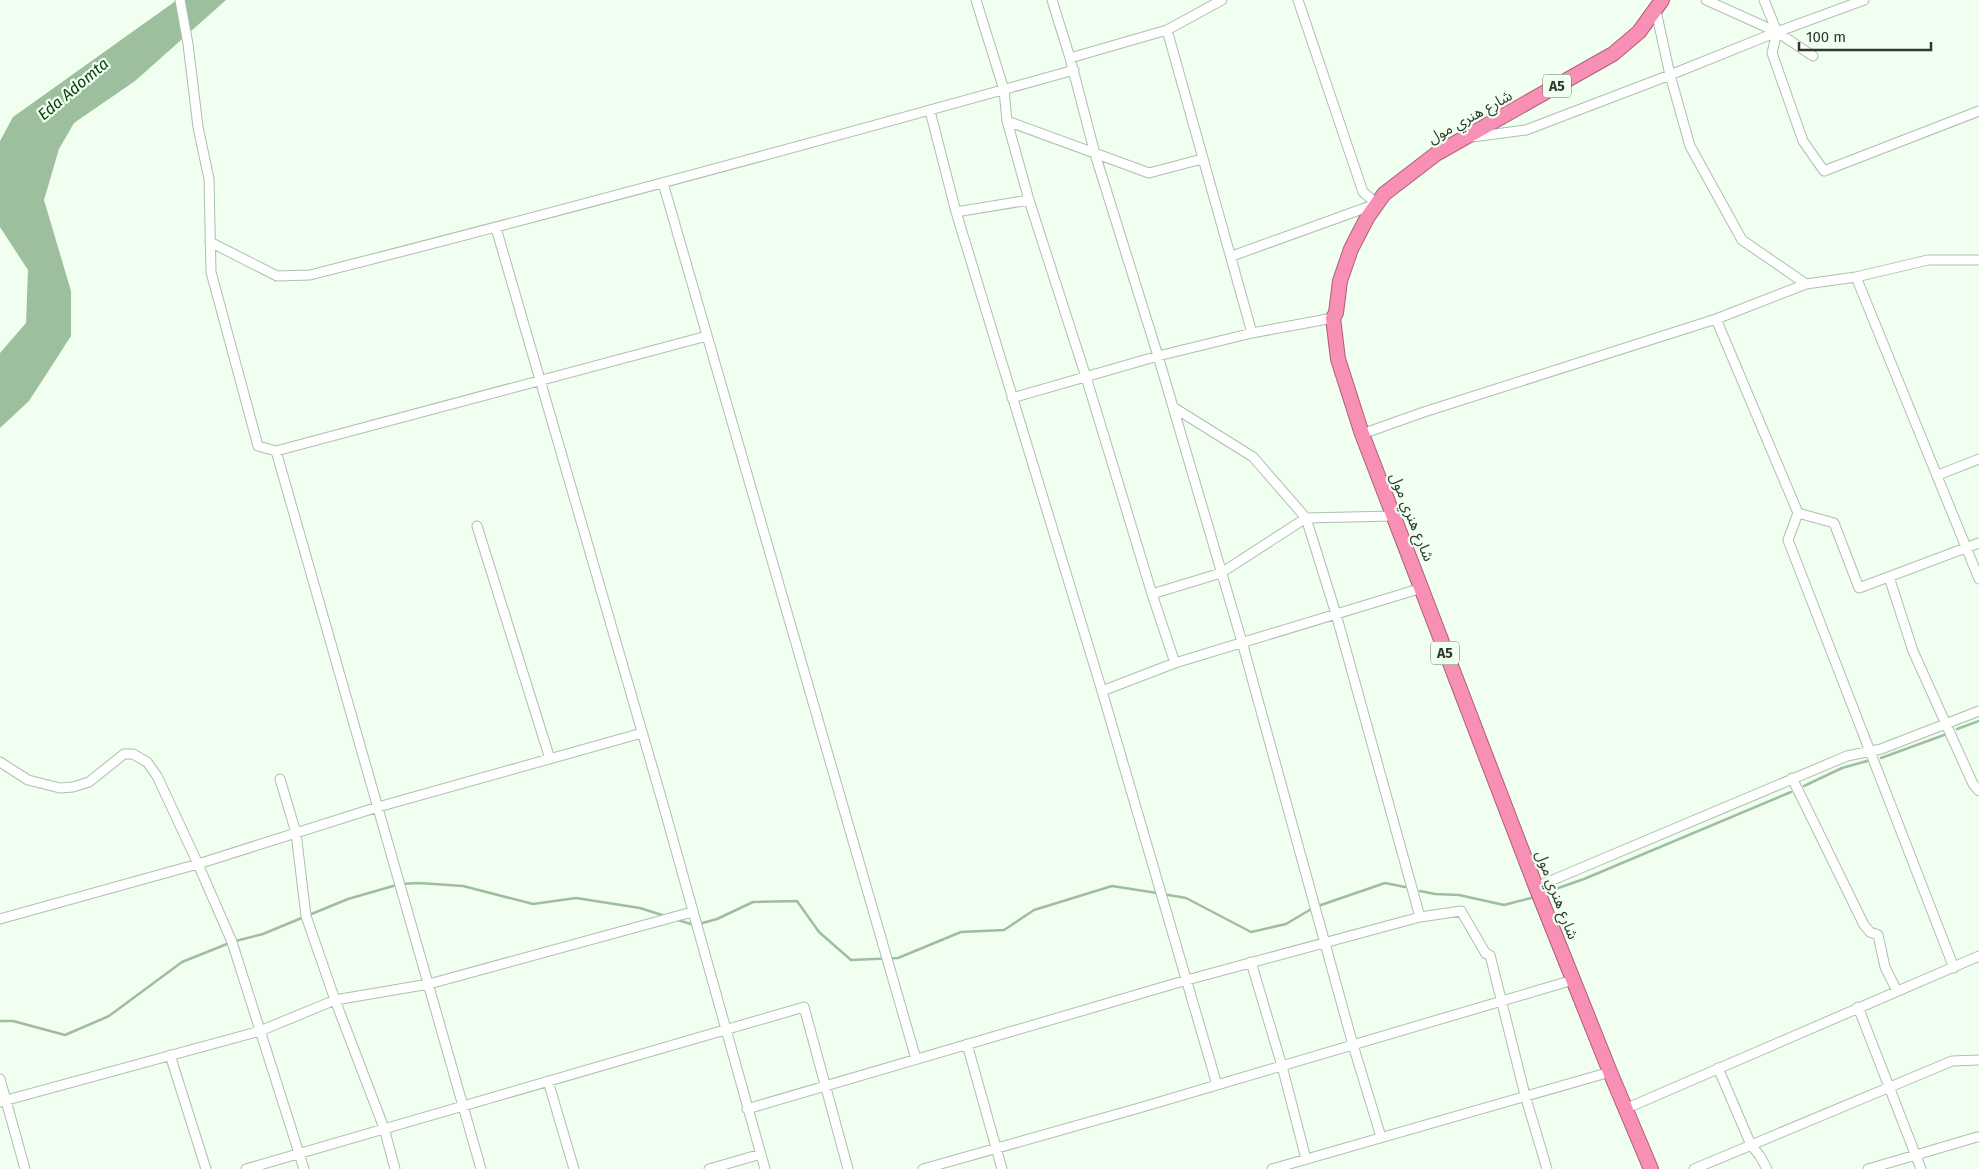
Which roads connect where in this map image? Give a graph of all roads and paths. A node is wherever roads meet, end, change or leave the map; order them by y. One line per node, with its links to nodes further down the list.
1 (180, 0): 28 (street)
2 (976, 0): 16 (street)
3 (1052, 0): 13 (street)
4 (1222, 0): 10 (street)
5 (1298, 0): 25 (street)
6 (1706, 0): 11 (street)
7 (1764, 0): 11 (street)
8 (1864, 0): 11 (street)
9 (1659, 5): 15 (street); 20 (highway, شارع هنري مول / A5)
10 (1167, 30): 13 (street); 22 (street)
11 (1776, 32): 12 (street); 15 (street); 18 (street)
12 (1813, 56)
13 (1070, 58): 14 (street)
14 (1074, 70): 16 (street); 21 (street)
15 (1670, 75): 20 (street); 32 (street)
16 (1004, 90): 17 (street); 19 (street)
17 (930, 111): 23 (street); 26 (street)
18 (1979, 112)
19 (1007, 121): 21 (street); 24 (street)
20 (1464, 138): 25 (highway, شارع هنري مول / A5)
21 (1095, 154): 22 (street); 37 (street)
22 (1202, 158): 29 (street)
23 (663, 184): 27 (street); 36 (street)
24 (1029, 200): 26 (street); 38 (street)
25 (1377, 204): 29 (street); 33 (highway, شارع هنري مول / A5)
26 (956, 212): 40 (street)
27 (496, 228): 28 (street); 39 (street)
28 (210, 242): 43 (street)
29 (1232, 256): 35 (street)
30 (1979, 260): 31 (street)
31 (1856, 277): 32 (street); 45 (street)
32 (1806, 284): 34 (street)
33 (1333, 318): 35 (street); 42 (highway, شارع هنري مول / A5)
34 (1716, 319): 42 (street); 46 (street)
35 (1252, 333): 37 (street)
36 (707, 336): 39 (street); 93 (street)
37 (1158, 356): 38 (street); 41 (street)
38 (1086, 377): 40 (street); 56 (street)
39 (540, 380): 43 (street); 63 (street)
40 (1012, 398): 60 (street)
41 (1173, 407): 48 (street); 52 (street)
42 (1362, 434): 47 (highway, شارع هنري مول / A5)
43 (276, 451): 70 (street)
44 (1979, 459): 45 (street)
45 (1938, 475): 51 (street)
46 (1798, 513): 53 (street); 64 (street)
47 (1393, 516): 48 (street); 55 (highway, شارع هنري مول / A5)
48 (1306, 518): 52 (street); 57 (street)
49 (477, 526): 65 (street)
50 (1979, 543): 51 (street)
51 (1967, 548): 53 (street); 54 (street)
52 (1221, 573): 56 (street); 58 (street)
53 (1889, 577): 62 (street)
54 (1979, 579)
55 (1422, 588): 57 (street); 73 (highway, شارع هنري مول / A5)
56 (1152, 594): 59 (street)
57 (1336, 614): 58 (street); 75 (street)
58 (1242, 642): 59 (street); 77 (street)
59 (1175, 663): 60 (street)
60 (1102, 692): 81 (street)
61 (1979, 711): 62 (street)
62 (1947, 724): 64 (street); 69 (street)
63 (642, 733): 65 (street); 74 (street)
64 (1871, 751): 67 (street); 80 (street)
65 (550, 759): 70 (street)
66 (0, 762): 72 (street)
67 (1792, 778): 73 (street); 84 (street)
68 (280, 779): 71 (street)
69 (1979, 791)
70 (378, 807): 71 (street); 83 (street)
71 (296, 833): 72 (street); 85 (street)
72 (198, 864): 76 (street); 89 (street)
73 (1536, 887): 82 (highway, شارع هنري مول / A5)
74 (692, 912): 83 (street); 88 (street)
75 (1420, 917): 77 (street); 86 (street)
76 (0, 919)
77 (1324, 943): 79 (street); 91 (street)
78 (1979, 956): 80 (street)
79 (1251, 962): 81 (street); 95 (street)
80 (1954, 968): 84 (street)
81 (1187, 980): 90 (street); 100 (street)
82 (1573, 980): 86 (street); 97 (highway, شارع هنري مول / A5)
83 (429, 984): 85 (street); 105 (street)
84 (1897, 991): 87 (street)
85 (335, 1000): 89 (street); 108 (street)
86 (1501, 1001): 91 (street); 103 (street)
87 (1858, 1008): 96 (street); 102 (street)
88 (725, 1030): 99 (street); 101 (street); 106 (street)
89 (260, 1031): 92 (street); 113 (street)
90 (967, 1044): 93 (street); 112 (street)
91 (1352, 1045): 95 (street); 109 (street)
92 (170, 1055): 104 (street); 118 (street)
93 (916, 1059): 101 (street)
94 (1979, 1060): 102 (street)
95 (1282, 1066): 100 (street); 116 (street)
96 (1718, 1068): 107 (street); 111 (street)
97 (1610, 1072): 103 (street); 107 (highway, شارع هنري مول / A5)
98 (0, 1079): 104 (street)
99 (548, 1081): 105 (street); 123 (street)
100 (1217, 1085): 112 (street)
101 (825, 1086): 106 (street); 126 (street)
102 (1890, 1088): 111 (street); 115 (street)
103 (1525, 1095): 109 (street); 130 (street)
104 (3, 1102): 117 (street)
105 (464, 1105): 108 (street); 122 (street)
106 (748, 1109): 114 (street)
107 (1625, 1109): 131 (highway, شارع هنري مول / A5)
108 (384, 1128): 113 (street); 121 (street)
109 (1381, 1137): 116 (street)
110 (1977, 1137): 115 (street)
111 (1751, 1145): 132 (street); 133 (street)
112 (996, 1148): 127 (street); 128 (street)
113 (299, 1153): 119 (street); 120 (street)
114 (761, 1154): 124 (street); 125 (street)
115 (1916, 1154): 134 (street); 135 (street)
116 (1306, 1159): 129 (street)
117 (25, 1169)
118 (206, 1169)
119 (246, 1169)
120 (304, 1169)
121 (395, 1169)
122 (482, 1169)
123 (574, 1169)
124 (709, 1169)
125 (765, 1169)
126 (848, 1169)
127 (924, 1169)
128 (1002, 1169)
129 (1272, 1169)
130 (1547, 1169)
131 (1651, 1169)
132 (1694, 1169)
133 (1767, 1169)
134 (1868, 1169)
135 (1921, 1169)

